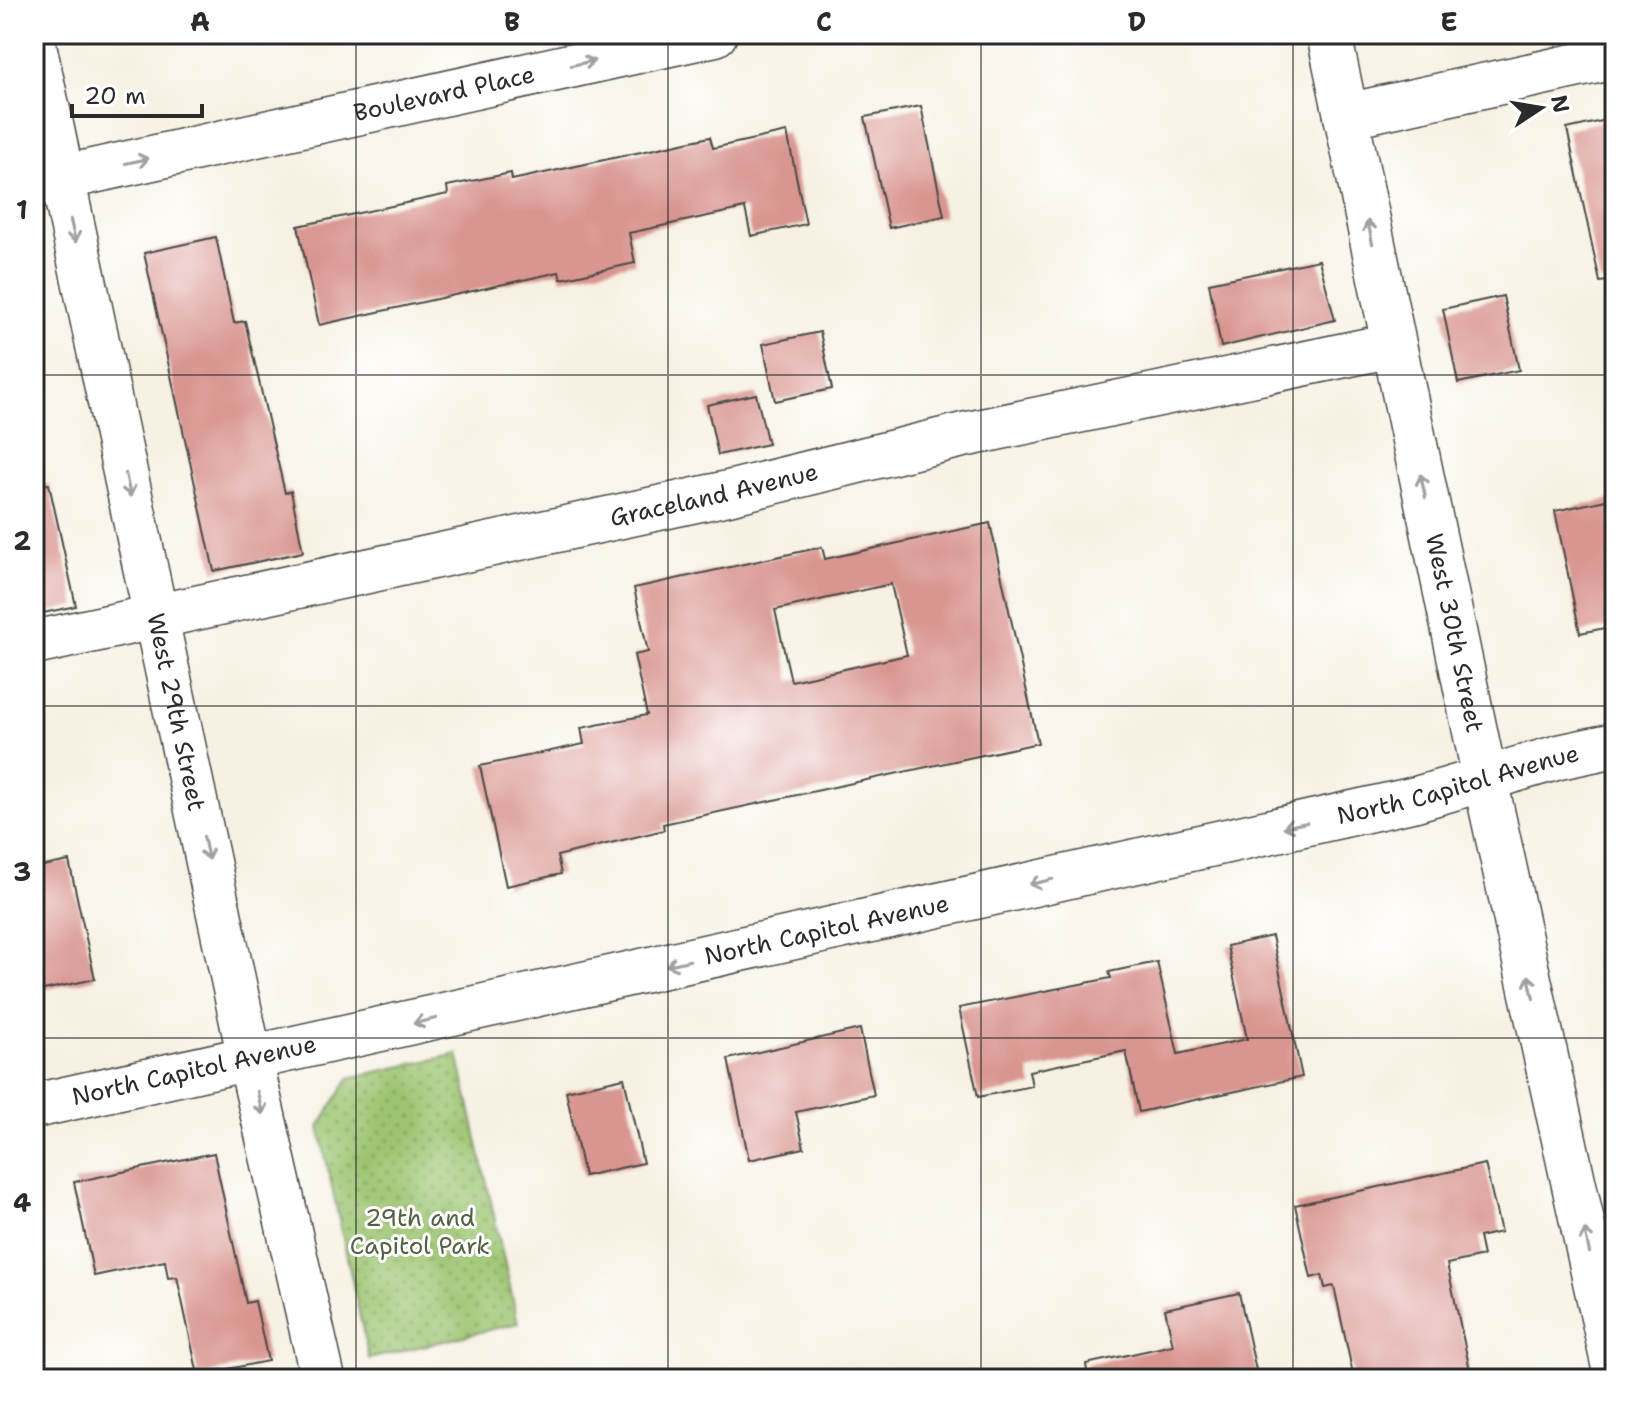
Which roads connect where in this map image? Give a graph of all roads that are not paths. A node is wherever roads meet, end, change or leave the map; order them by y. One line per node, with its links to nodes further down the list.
1 (715, 34): 6 (main road, Boulevard Place, one-way to 1)
2 (1329, 34): 5 (main road, West 30th Street)
3 (34, 45): 6 (main road, West 29th Street)
4 (1615, 57): 5 (main road)
5 (1346, 116): 7 (main road, West 30th Street, one-way to 5)
6 (48, 181): 8 (main road, West 29th Street, one-way to 8)
7 (1393, 345): 8 (main road, Graceland Avenue); 11 (main road, West 30th Street, one-way to 7)
8 (157, 616): 9 (main road, Graceland Avenue); 12 (main road, West 29th Street, one-way to 12)
9 (34, 643)
10 (1615, 745): 11 (main road, North Capitol Avenue)
11 (1485, 779): 12 (main road, North Capitol Avenue, one-way to 12); 14 (main road, West 30th Street, one-way to 11)
12 (250, 1059): 13 (main road, North Capitol Avenue); 15 (main road, West 29th Street, one-way to 15)
13 (34, 1106)
14 (1615, 1372)
15 (323, 1379)

